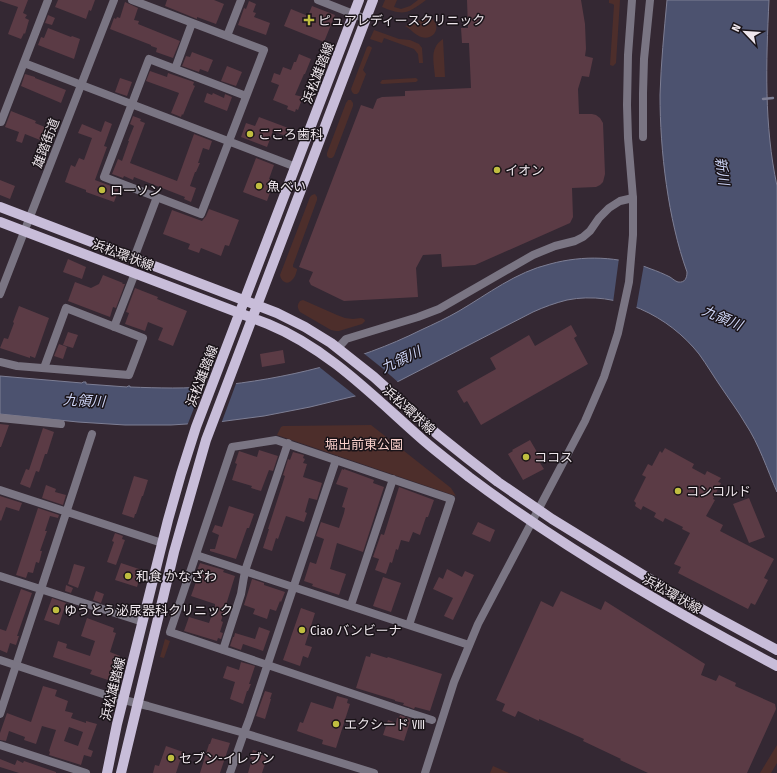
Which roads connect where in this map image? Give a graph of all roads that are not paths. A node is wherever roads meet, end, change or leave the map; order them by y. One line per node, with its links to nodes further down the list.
1 (48, 0): 14 (street)
2 (114, 0): 16 (street, 雄踏街道)
3 (132, 0): 12 (street)
4 (241, 0): 13 (street)
5 (318, 0): 10 (street)
6 (359, 0): 10 (main road, 浜松雄踏線)
7 (373, 0): 11 (main road, 浜松雄踏線)
8 (632, 0): 24 (street)
9 (650, 0): 20 (street)
10 (354, 14): 11 (street); 22 (main road, 浜松雄踏線)
11 (366, 19): 33 (main road, 浜松雄踏線)
12 (192, 23): 13 (street); 15 (street)
13 (227, 36): 17 (street)
14 (24, 62): 16 (street); 19 (street)
15 (175, 69): 17 (street); 18 (street)
16 (82, 85): 18 (street); 26 (street, 雄踏街道)
17 (246, 96): 21 (street)
18 (132, 104): 21 (street); 23 (street)
19 (0, 122)
20 (644, 137)
21 (229, 141): 22 (street); 23 (street)
22 (296, 167): 32 (main road, 浜松雄踏線)
23 (157, 197): 29 (street)
24 (633, 198): 37 (street); 47 (street)
25 (0, 207): 26 (main road, 浜松環状線)
26 (30, 218): 28 (street, 雄踏街道); 29 (main road, 浜松環状線)
27 (0, 222): 28 (main road, 浜松環状線)
28 (24, 232): 30 (main road, 浜松環状線); 31 (street, 雄踏街道)
29 (134, 258): 32 (main road, 浜松環状線)
30 (135, 273): 34 (main road, 浜松環状線); 36 (street)
31 (0, 294)
32 (244, 300): 33 (main road, 浜松環状線); 34 (main road, 浜松雄踏線)
33 (257, 305): 35 (main road, 浜松雄踏線); 37 (main road, 浜松環状線)
34 (240, 313): 35 (main road, 浜松環状線); 50 (main road, 浜松雄踏線)
35 (252, 318): 49 (main road, 浜松環状線); 67 (main road, 浜松雄踏線)
36 (114, 327): 39 (street); 39 (street)
37 (341, 350): 47 (main road, 浜松環状線)
38 (0, 362): 39 (street)
39 (44, 368)
40 (0, 418): 41 (street)
41 (61, 424)
42 (92, 434): 48 (street)
43 (288, 443): 44 (street); 51 (street); 52 (street)
44 (336, 460): 45 (street); 54 (street)
45 (393, 479): 56 (street); 58 (street)
46 (0, 490): 48 (street)
47 (538, 510): 49 (street); 61 (main road, 浜松環状線)
48 (66, 512): 50 (street); 55 (street)
49 (532, 521): 59 (street); 65 (main road, 浜松環状線)
50 (162, 543): 57 (main road, 浜松雄踏線)
51 (196, 555): 52 (street); 60 (street)
52 (245, 571): 54 (street); 60 (street)
53 (0, 576): 55 (street)
54 (294, 587): 56 (street); 63 (street)
55 (41, 589): 57 (street); 64 (street)
56 (351, 605): 58 (street)
57 (142, 622): 66 (main road, 浜松雄踏線)
58 (409, 625): 59 (street)
59 (469, 645): 77 (street)
60 (223, 650): 63 (street)
61 (777, 650)
62 (0, 660): 64 (street)
63 (268, 665): 69 (street); 70 (street)
64 (16, 666): 66 (street); 68 (street)
65 (777, 666)
66 (123, 700): 67 (street); 73 (main road, 浜松雄踏線)
67 (137, 703): 70 (street); 74 (main road, 浜松雄踏線)
68 (0, 714)
69 (432, 720)
70 (244, 733): 75 (street); 76 (street)
71 (0, 745): 72 (street)
72 (86, 773)
73 (107, 773)
74 (121, 773)
75 (230, 773)
76 (374, 773)
77 (425, 773)

